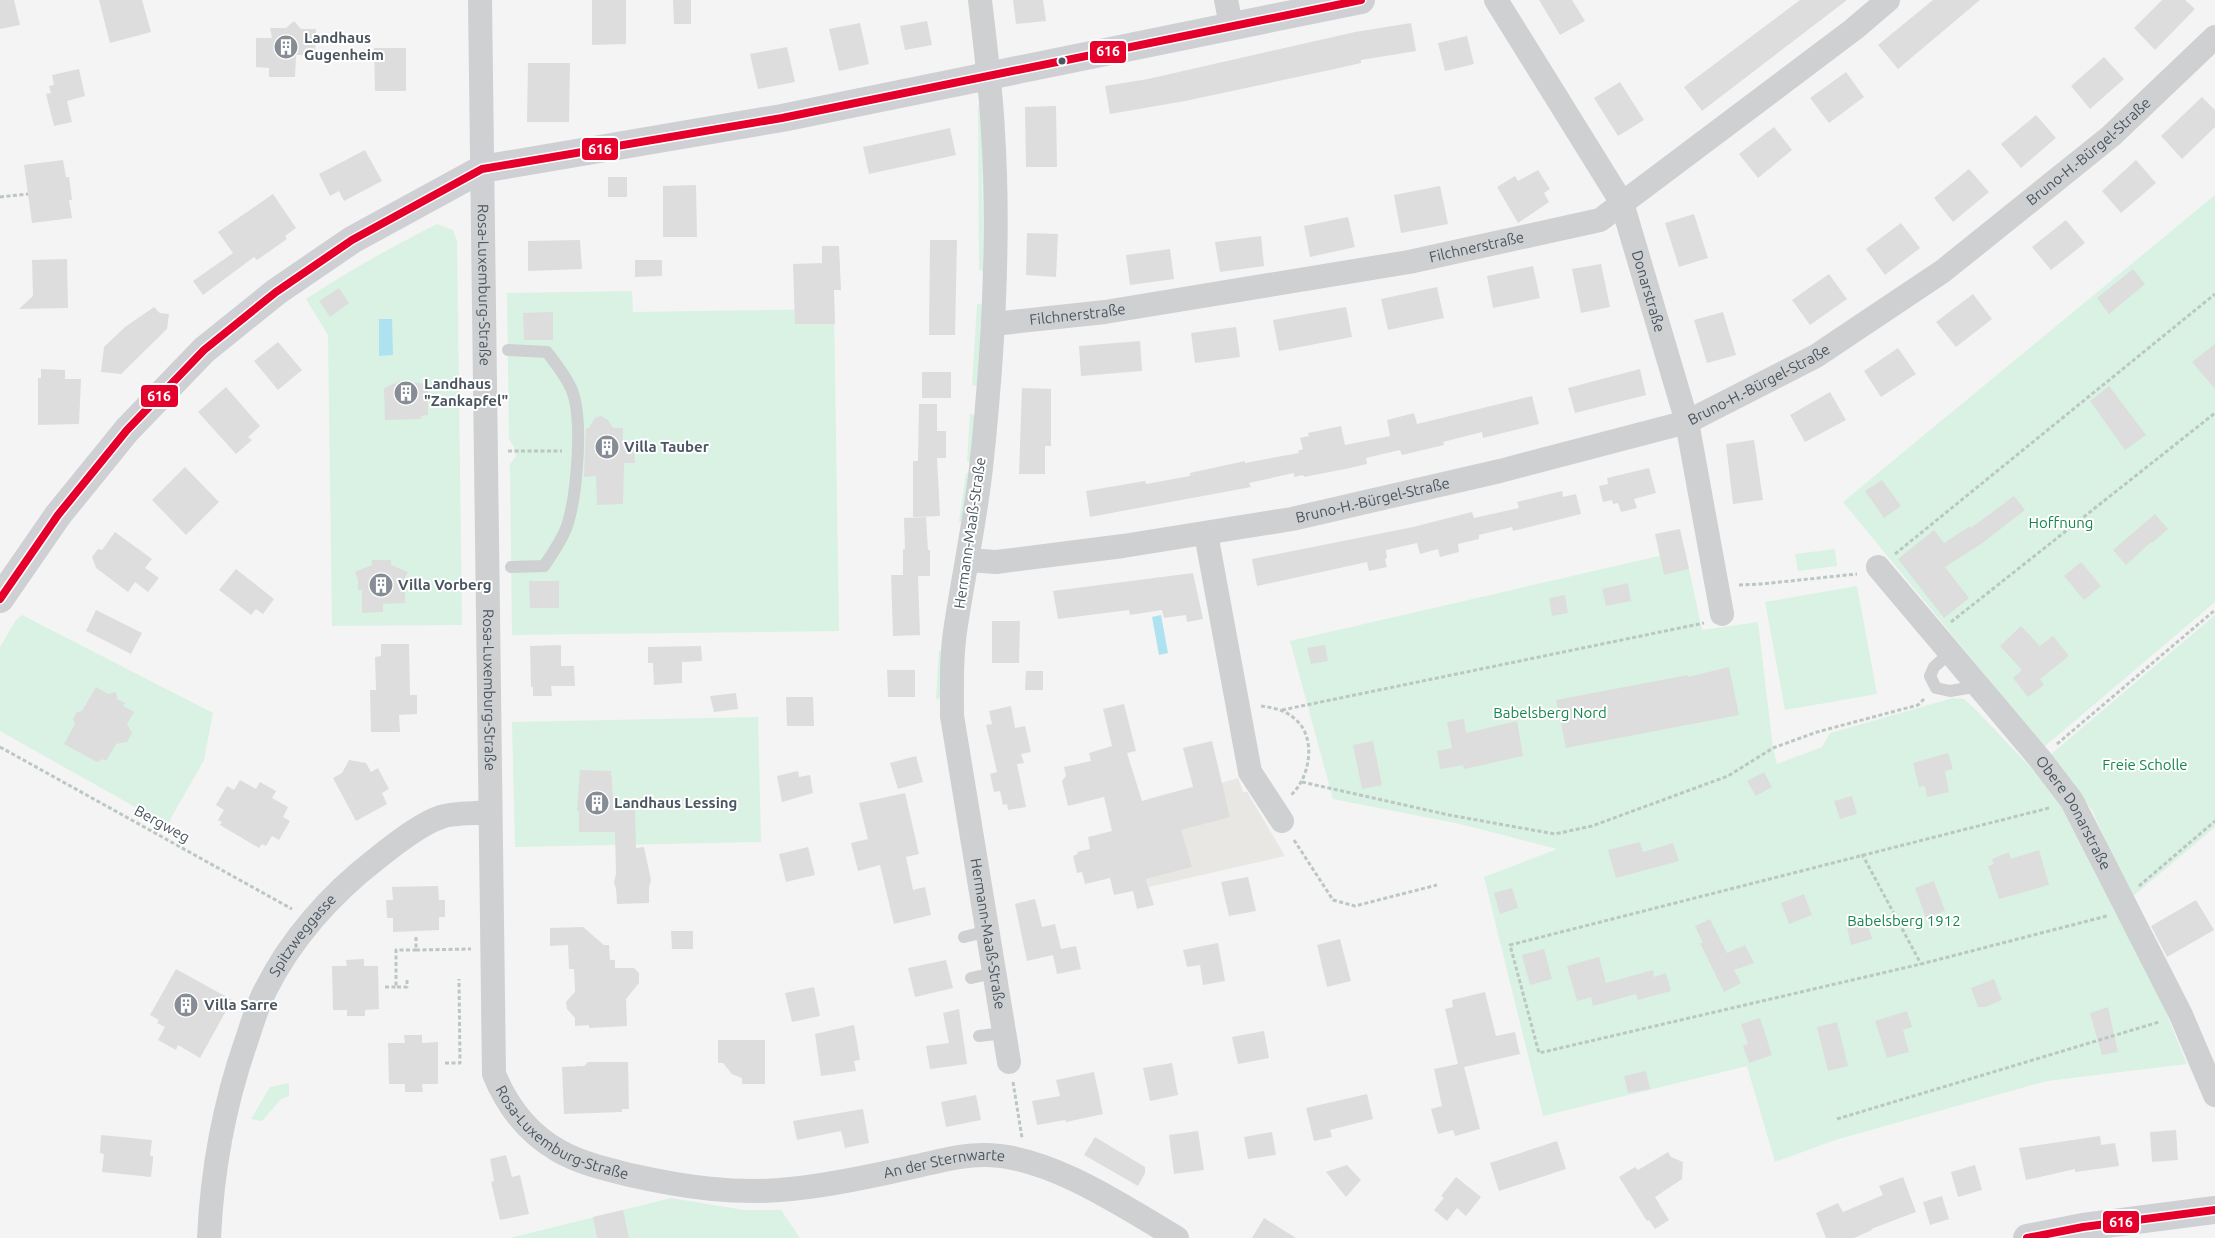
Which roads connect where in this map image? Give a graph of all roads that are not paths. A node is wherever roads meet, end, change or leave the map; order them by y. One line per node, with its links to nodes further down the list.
1 (480, 0): 9 (street, Rosa-Luxemburg-Straße)
2 (980, 0): 8 (street, Hermann-Maaß-Straße)
3 (1361, 0): 6 (street)
4 (1496, 0): 10 (street, Donarstraße)
5 (1888, 0): 10 (street, Filchnerstraße)
6 (1228, 13): 8 (street)
7 (2215, 37): 13 (street, Bruno-H.-Bürgel-Straße)
8 (988, 75): 9 (street); 11 (street, Hermann-Maaß-Straße)
9 (482, 169): 18 (street); 22 (street, Rosa-Luxemburg-Straße)
10 (1622, 202): 11 (street, Filchnerstraße); 13 (street, Donarstraße)
11 (993, 324): 15 (street, Hermann-Maaß-Straße)
12 (508, 350): 16 (lane)
13 (1686, 422): 14 (street, Bruno-H.-Bürgel-Straße); 19 (street, Donarstraße)
14 (1206, 534): 15 (street, Bruno-H.-Bürgel-Straße); 23 (street)
15 (968, 560): 24 (street, Hermann-Maaß-Straße)
16 (511, 567)
17 (1878, 567): 20 (street, Obere Donarstraße)
18 (0, 600)
19 (1722, 614)
20 (1951, 652): 21 (street, Obere Donarstraße); 21 (lane)
21 (1978, 686): 31 (street, Obere Donarstraße)
22 (490, 812): 32 (street, Rosa-Luxemburg-Straße); 34 (street, Spitzweggasse)
23 (1278, 814)
24 (988, 932): 25 (lane); 26 (street, Hermann-Maaß-Straße)
25 (964, 937)
26 (994, 973): 27 (lane); 28 (street, Hermann-Maaß-Straße)
27 (971, 978)
28 (1004, 1033): 29 (lane); 30 (street, Hermann-Maaß-Straße)
29 (979, 1036)
30 (1009, 1062)
31 (2215, 1095)
32 (695, 1188): 35 (street, An der Sternwarte)
33 (2215, 1210): 36 (street)
34 (209, 1238)
35 (1176, 1238)
36 (2027, 1238)

